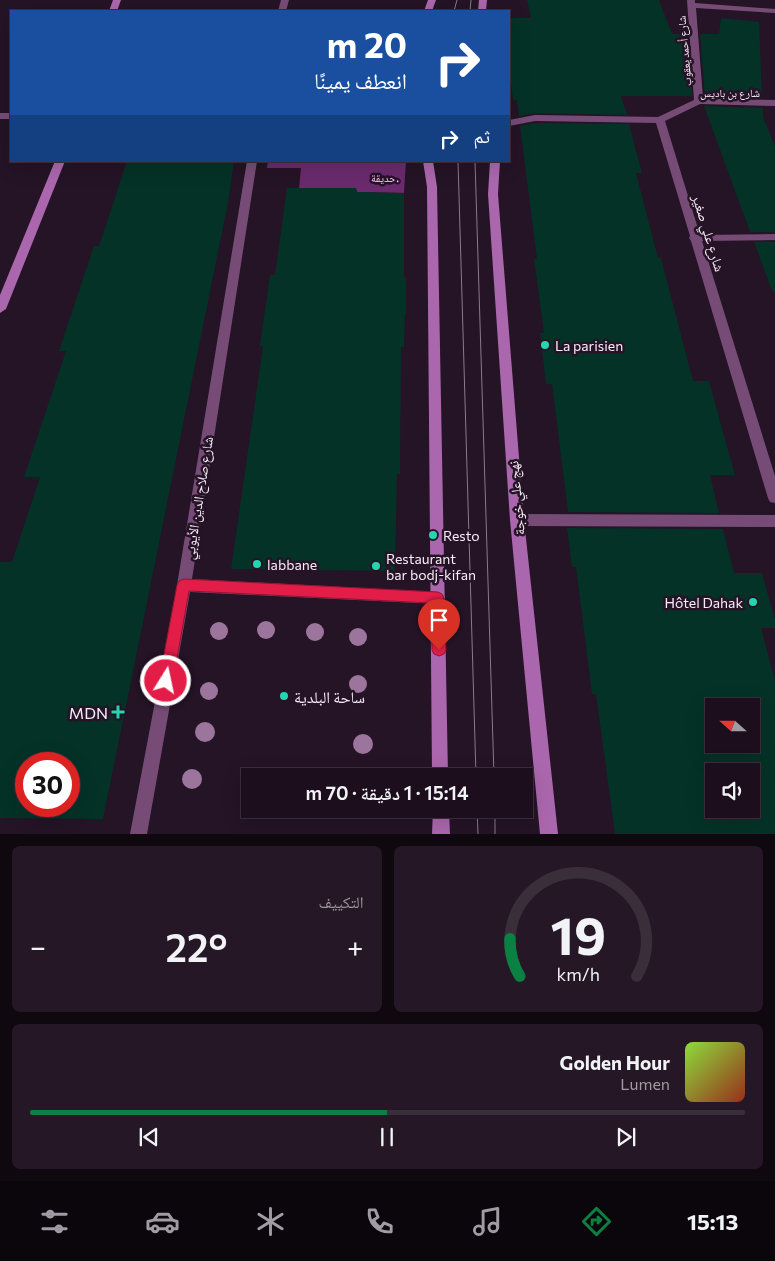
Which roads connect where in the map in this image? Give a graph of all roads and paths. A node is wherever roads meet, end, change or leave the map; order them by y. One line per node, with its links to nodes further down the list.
1 (691, 3): 2 (street); 3 (street, شارع أحمد يعقوب)
2 (775, 11)
3 (699, 100): 4 (street, شارع بن باديس); 5 (street, شارع بن باديس)
4 (775, 103)
5 (660, 120): 6 (street); 12 (street, شارع علي صغير)
6 (510, 123)
7 (60, 162): 13 (main road)
8 (252, 162): 17 (street, شارع صلاح الدين الأيوبي)
9 (428, 162): 18 (main road)
10 (495, 162): 15 (main road, نهج علي خوجة)
11 (775, 237): 12 (street)
12 (694, 238): 14 (street, شارع علي صغير)
13 (0, 309)
14 (775, 498)
15 (518, 520): 16 (street); 23 (main road, نهج علي خوجة)
16 (775, 521)
17 (184, 585): 18 (street); 21 (street, شارع صلاح الدين الأيوبي)
18 (438, 598): 19 (main road)
19 (440, 768)
20 (441, 818): 22 (main road)
21 (138, 834)
22 (441, 834)
23 (549, 834)

